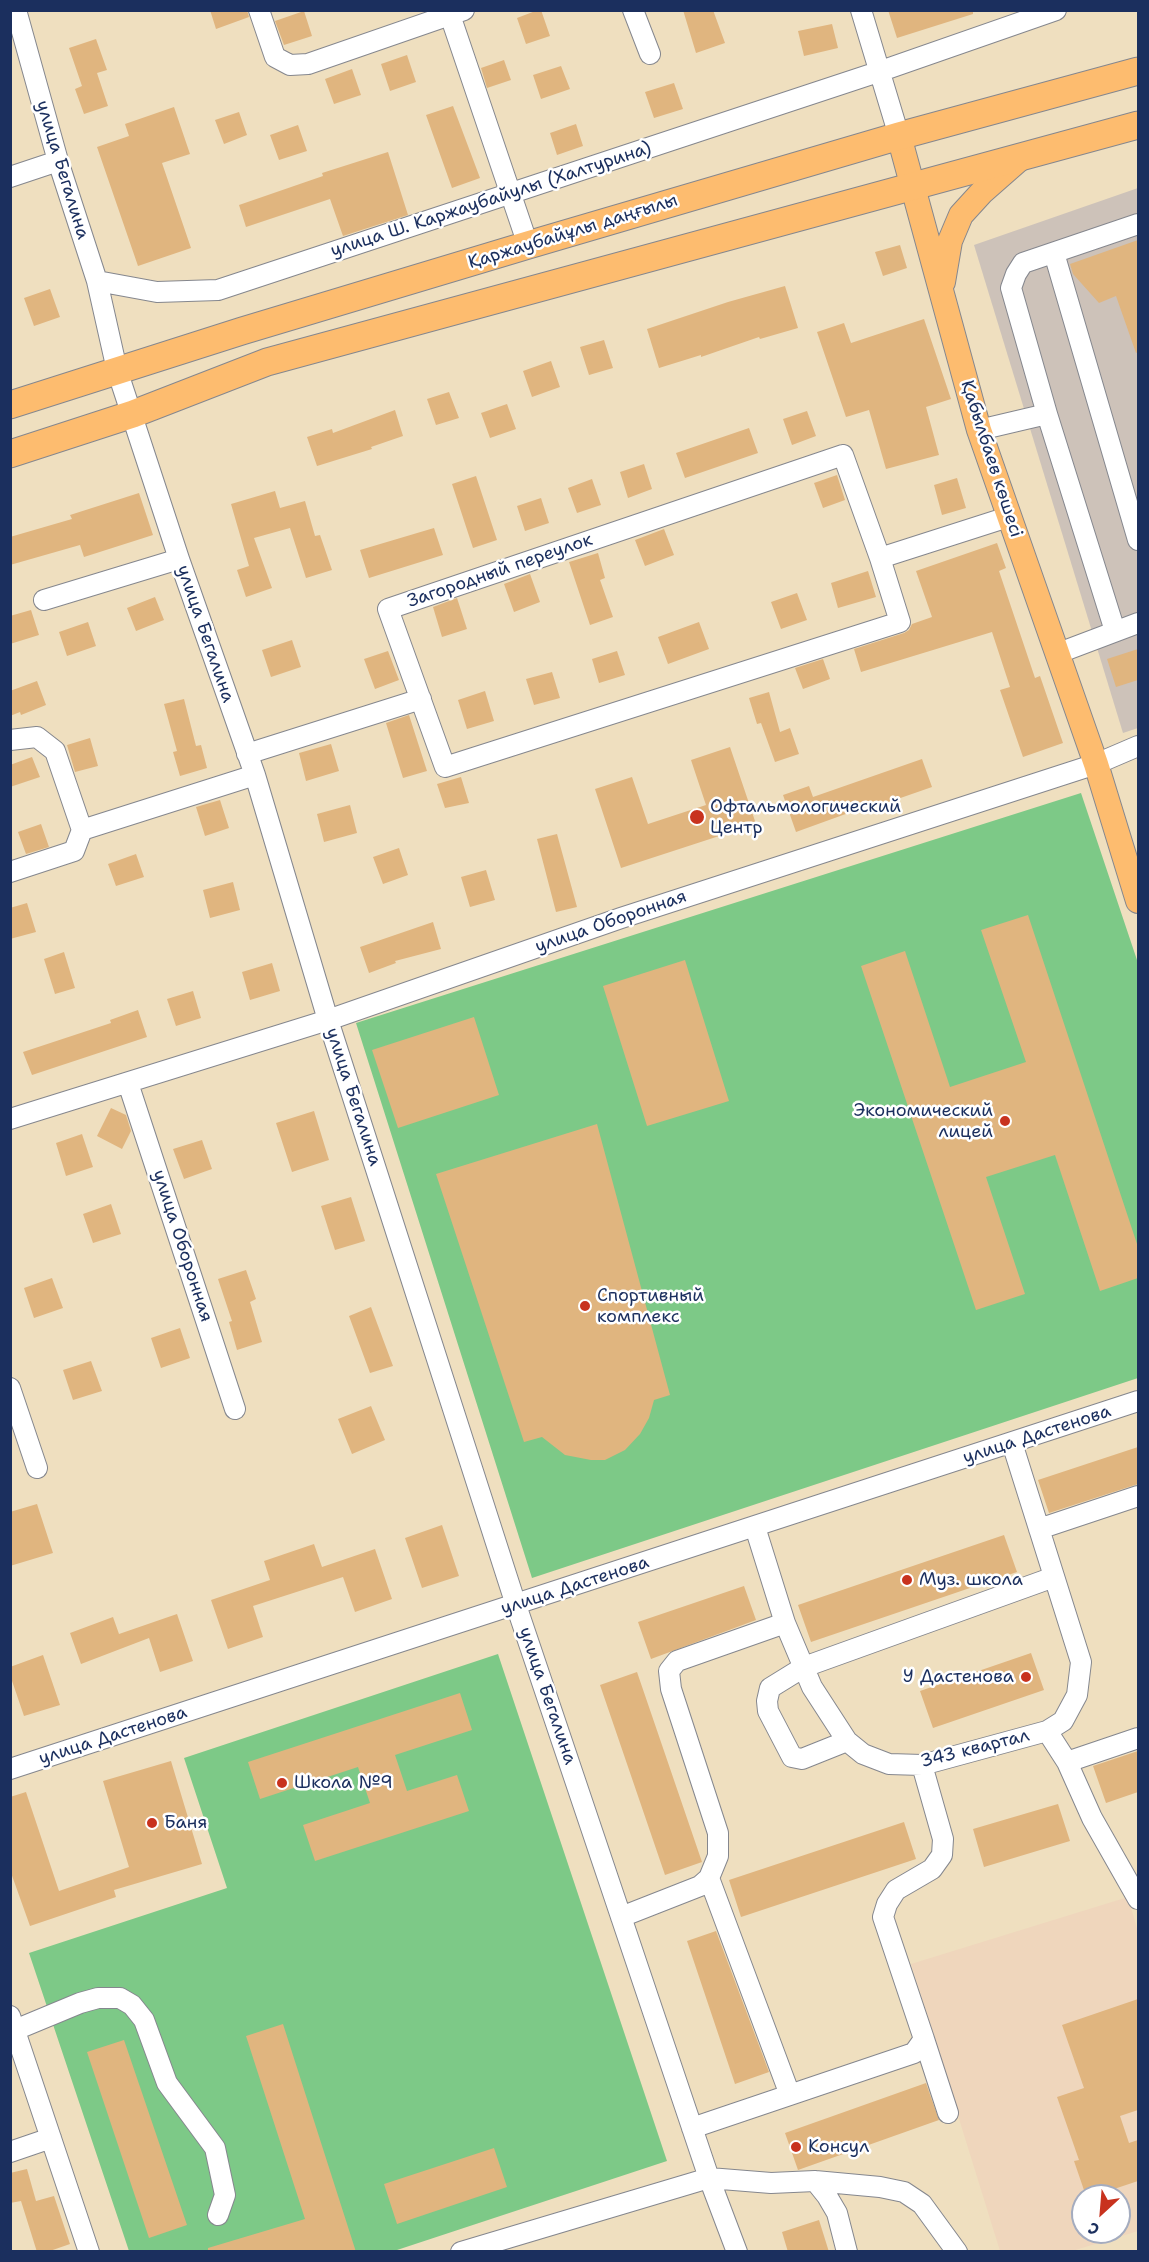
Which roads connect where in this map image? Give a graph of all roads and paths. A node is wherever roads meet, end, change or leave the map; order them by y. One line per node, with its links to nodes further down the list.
1 (16, 10): 13 (street, улица Бегалина)
2 (259, 10): 6 (street)
3 (633, 10): 7 (street)
4 (861, 10): 8 (street, Қабылбаев көшесі)
5 (1056, 10): 8 (street, улица Ш. Каржаубайулы (Халтурина))
6 (457, 13): 16 (street)
7 (650, 54)
8 (881, 71): 11 (street, Қабылбаев көшесі); 16 (street, улица Ш. Каржаубайулы (Халтурина))
9 (1138, 71): 11 (highway, Қаржаубайұлы даңғылы)
10 (1138, 125): 12 (highway)
11 (899, 136): 15 (main road, Қабылбаев көшесі); 18 (highway, Қаржаубайұлы даңғылы)
12 (1023, 156): 15 (highway); 21 (main road)
13 (58, 161): 14 (street); 20 (street, улица Бегалина)
14 (10, 177)
15 (914, 188): 21 (main road, Қабылбаев көшесі); 24 (highway)
16 (511, 193): 18 (street); 20 (street, улица Ш. Каржаубайулы (Халтурина))
17 (1138, 224): 19 (street)
18 (528, 245): 22 (highway, Қаржаубайұлы даңғылы)
19 (1054, 253): 25 (street); 29 (street)
20 (96, 281): 22 (street, улица Бегалина)
21 (941, 291): 26 (main road, Қабылбаев көшесі)
22 (117, 370): 23 (highway, Қаржаубайұлы даңғылы); 24 (street, улица Бегалина)
23 (10, 405)
24 (133, 414): 27 (highway); 31 (street, улица Бегалина)
25 (1047, 414): 26 (street); 34 (street)
26 (979, 430): 28 (main road, Қабылбаев көшесі)
27 (10, 454)
28 (1008, 517): 30 (street); 35 (main road, Қабылбаев көшесі)
29 (1138, 540)
30 (880, 558): 36 (street, Загородный переулок); 36 (street, Загородный переулок)
31 (179, 559): 32 (street); 39 (street, улица Бегалина)
32 (44, 600)
33 (1138, 623): 34 (street)
34 (1115, 631): 35 (street)
35 (1056, 654): 40 (main road, Қабылбаев көшесі)
36 (421, 699): 39 (street)
37 (10, 740): 42 (street)
38 (1138, 746): 40 (street, улица Оборонная)
39 (247, 754): 41 (street, улица Бегалина)
40 (1096, 764): 44 (main road, Қабылбаев көшесі); 45 (street, улица Оборонная)
41 (255, 774): 42 (street); 45 (street, улица Бегалина)
42 (82, 830): 43 (street)
43 (10, 872)
44 (1138, 901)
45 (328, 1020): 46 (street, улица Оборонная); 57 (street, улица Бегалина)
46 (128, 1083): 47 (street, улица Оборонная); 50 (street, улица Оборонная)
47 (10, 1119)
48 (10, 1388): 52 (street)
49 (1138, 1401): 51 (street, улица Дастенова)
50 (235, 1408)
51 (1012, 1443): 54 (street, улица Дастенова); 55 (street)
52 (37, 1468)
53 (1138, 1496): 55 (street)
54 (755, 1527): 57 (street, улица Дастенова); 58 (street, 343 квартал)
55 (1039, 1529): 56 (street)
56 (1054, 1577): 59 (street); 60 (street, 343 квартал)
57 (516, 1605): 65 (street, улица Дастенова); 68 (street, улица Бегалина)
58 (785, 1623): 59 (street, 343 квартал); 66 (street)
59 (804, 1666): 62 (street, 343 квартал); 62 (street)
60 (1047, 1731): 63 (street); 64 (street, 343 квартал)
61 (1138, 1738): 63 (street)
62 (847, 1741): 64 (street, 343 квартал)
63 (1067, 1762): 67 (street)
64 (922, 1765): 70 (street)
65 (10, 1769)
66 (709, 1878): 68 (street); 71 (street)
67 (1138, 1899)
68 (621, 1917): 73 (street, улица Бегалина)
69 (13, 2023): 74 (street); 78 (street)
70 (924, 2039): 71 (street); 72 (street)
71 (790, 2095): 73 (street)
72 (948, 2113)
73 (692, 2128): 76 (street, улица Бегалина)
74 (51, 2138): 75 (street); 79 (street)
75 (10, 2152)
76 (709, 2178): 77 (street); 80 (street); 81 (street, улица Бегалина)
77 (815, 2181): 82 (street); 83 (street)
78 (218, 2215)
79 (89, 2252)
80 (461, 2252)
81 (737, 2252)
82 (847, 2252)
83 (957, 2252)

